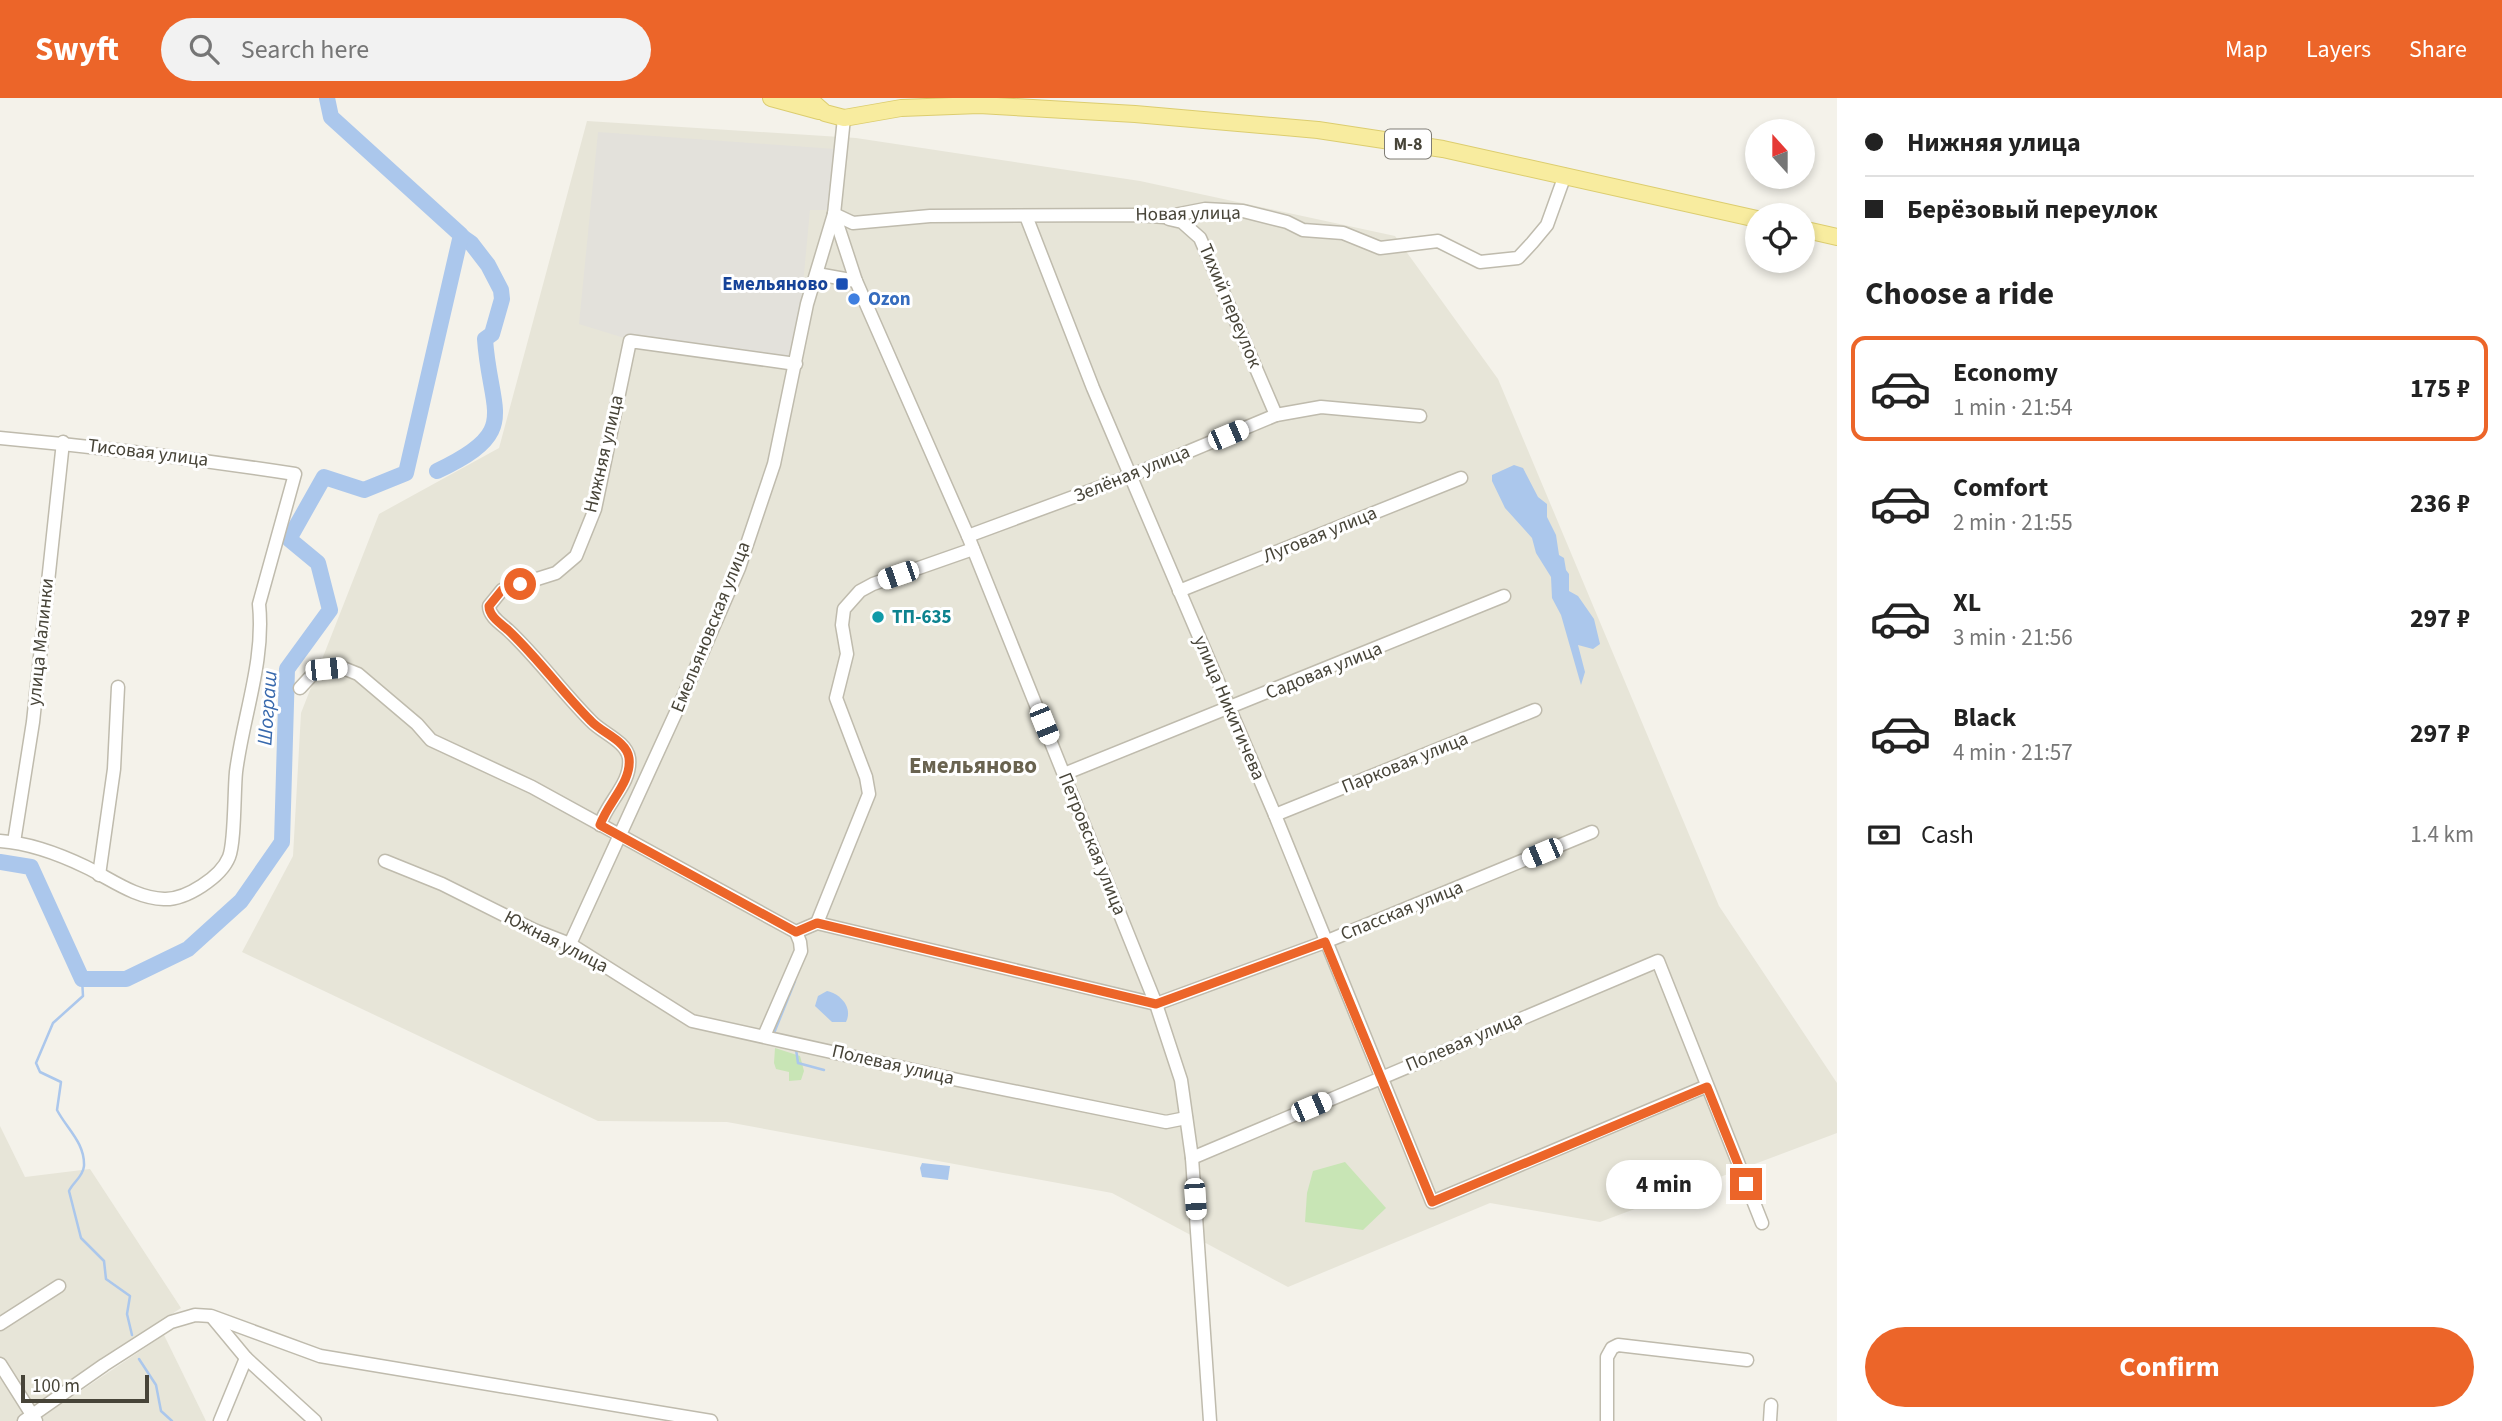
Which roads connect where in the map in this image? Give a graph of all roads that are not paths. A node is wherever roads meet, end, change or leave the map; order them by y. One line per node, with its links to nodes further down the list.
1 (771, 98): 6 (main road)
2 (808, 98): 6 (main road)
3 (889, 98): 6 (main road)
4 (953, 98): 5 (main road, М-8)
5 (979, 104): 6 (main road, М-8); 7 (main road, М-8)
6 (845, 118): 8 (street, Петровская улица)
7 (1564, 175): 10 (main road, М-8); 11 (street, Новая улица)
8 (834, 214): 9 (street, Новая улица); 14 (street, Емельяновская улица); 15 (street, Петровская улица)
9 (1026, 216): 11 (street, Новая улица); 21 (street, улица Никитичева)
10 (1745, 216)
11 (1164, 217): 17 (street, Тихий переулок)
12 (1815, 232): 13 (main road)
13 (1837, 237)
14 (817, 274): 15 (street); 16 (street, Емельяновская улица)
15 (856, 281): 23 (street, Петровская улица)
16 (796, 364): 33 (street, Нижняя улица); 35 (street, Емельяновская улица)
17 (1276, 415): 18 (street, Зелёная улица); 21 (street, Зелёная улица)
18 (1420, 416)
19 (0, 438): 20 (street, Тисовая улица)
20 (63, 442): 37 (street, улица Малинки); 39 (street, Тисовая улица)
21 (1130, 476): 23 (street, Зелёная улица); 25 (street, улица Никитичева)
22 (1461, 478): 25 (street, Луговая улица)
23 (968, 536): 24 (street, Петровская улица)
24 (973, 549): 31 (street, Петровская улица); 40 (street)
25 (1179, 591): 29 (street, улица Никитичева)
26 (1504, 596): 29 (street, Садовая улица)
27 (118, 687): 39 (street)
28 (300, 688): 33 (street)
29 (1230, 709): 31 (street, Садовая улица); 32 (street, улица Никитичева)
30 (1535, 710): 32 (street, Парковая улица)
31 (1064, 774): 44 (street, Петровская улица)
32 (1275, 815): 42 (street, улица Никитичева)
33 (600, 825): 35 (street)
34 (1592, 832): 42 (street, Спасская улица)
35 (619, 836): 41 (street); 43 (street, Емельяновская улица)
36 (0, 841): 37 (street)
37 (14, 842): 39 (street)
38 (385, 861): 43 (street, Южная улица)
39 (99, 875)
40 (817, 923): 41 (street); 44 (street)
41 (796, 932): 45 (street)
42 (1325, 942): 44 (street, Спасская улица); 46 (street, улица Никитичева)
43 (570, 944): 45 (street, Южная улица)
44 (1156, 1004): 48 (street, Петровская улица)
45 (764, 1036): 48 (street, Полевая улица)
46 (1381, 1076): 47 (street, улица Никитичева); 47 (street, Полевая улица); 49 (street, Полевая улица)
47 (1707, 1087): 50 (street)
48 (1186, 1118): 49 (street, Петровская улица)
49 (1192, 1158): 62 (street, Петровская улица)
50 (1762, 1223)
51 (59, 1286): 53 (street)
52 (211, 1316): 54 (street); 58 (street); 61 (street)
53 (0, 1324)
54 (246, 1357): 59 (street); 60 (street)
55 (1747, 1360): 63 (street)
56 (0, 1364): 58 (street)
57 (1772, 1405): 64 (street)
58 (31, 1419)
59 (220, 1421)
60 (315, 1421)
61 (711, 1421)
62 (1210, 1421)
63 (1607, 1421)
64 (1770, 1421)

